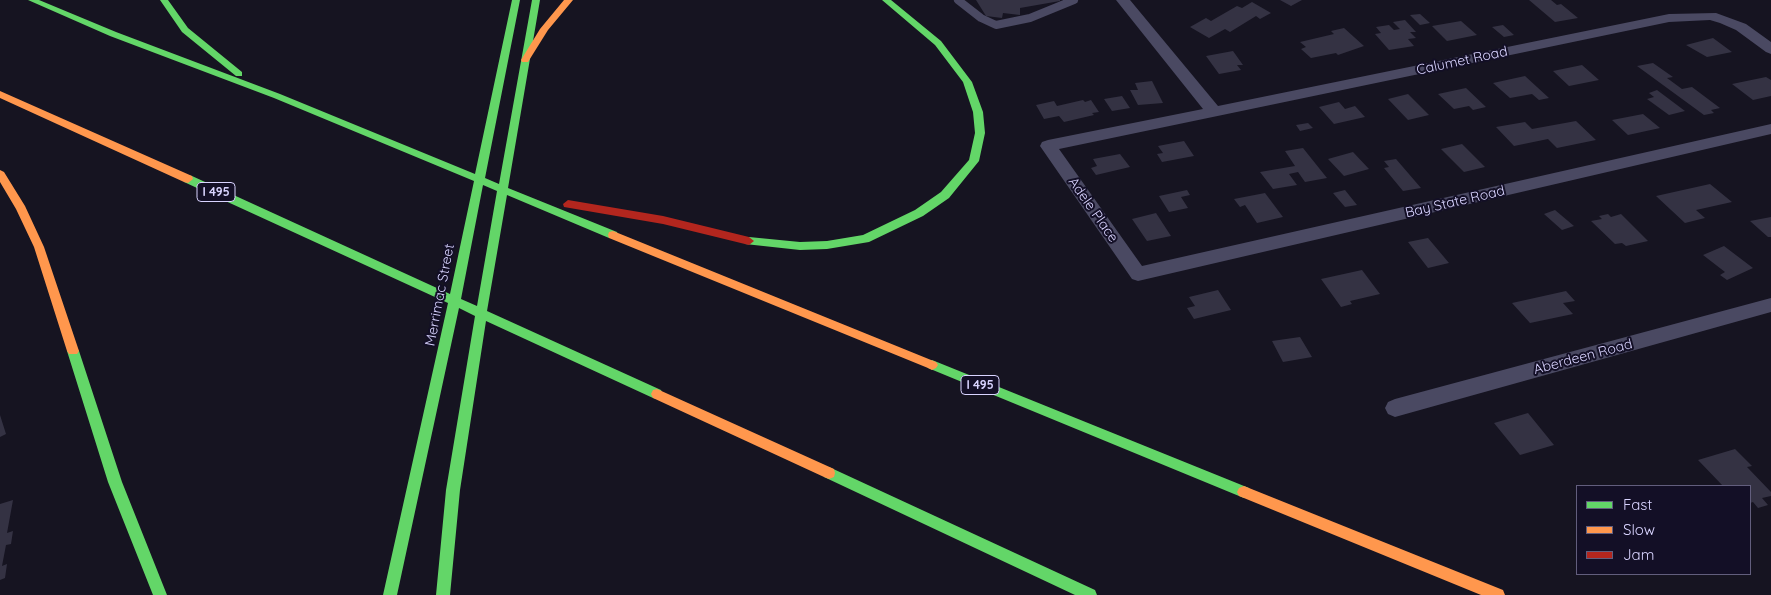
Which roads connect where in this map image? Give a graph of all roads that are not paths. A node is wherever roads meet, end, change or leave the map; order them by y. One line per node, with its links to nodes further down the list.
1 (32, 0): 13 (main road, I 495)
2 (164, 0): 13 (main road)
3 (516, 0): 24 (main road, Merrimac Street)
4 (536, 0): 12 (main road)
5 (569, 0): 12 (main road)
6 (886, 0): 19 (main road)
7 (958, 0): 8 (lane)
8 (1074, 0)
9 (1128, 1): 15 (street)
10 (1711, 16): 11 (street); 15 (street, Calumet Road)
11 (1771, 49)
12 (525, 60): 25 (main road)
13 (258, 89): 19 (main road, I 495)
14 (0, 94): 26 (main road, I 495)
15 (1214, 112): 17 (street, Calumet Road)
16 (1771, 129): 20 (street, Bay State Road)
17 (1048, 146): 20 (street, Adele Place)
18 (0, 174): 23 (main road)
19 (518, 195): 27 (main road, I 495)
20 (1138, 274)
21 (1771, 305): 22 (street, Aberdeen Road)
22 (1395, 408)
23 (160, 595)
24 (390, 595)
25 (443, 595)
26 (1090, 595)
27 (1498, 595)

